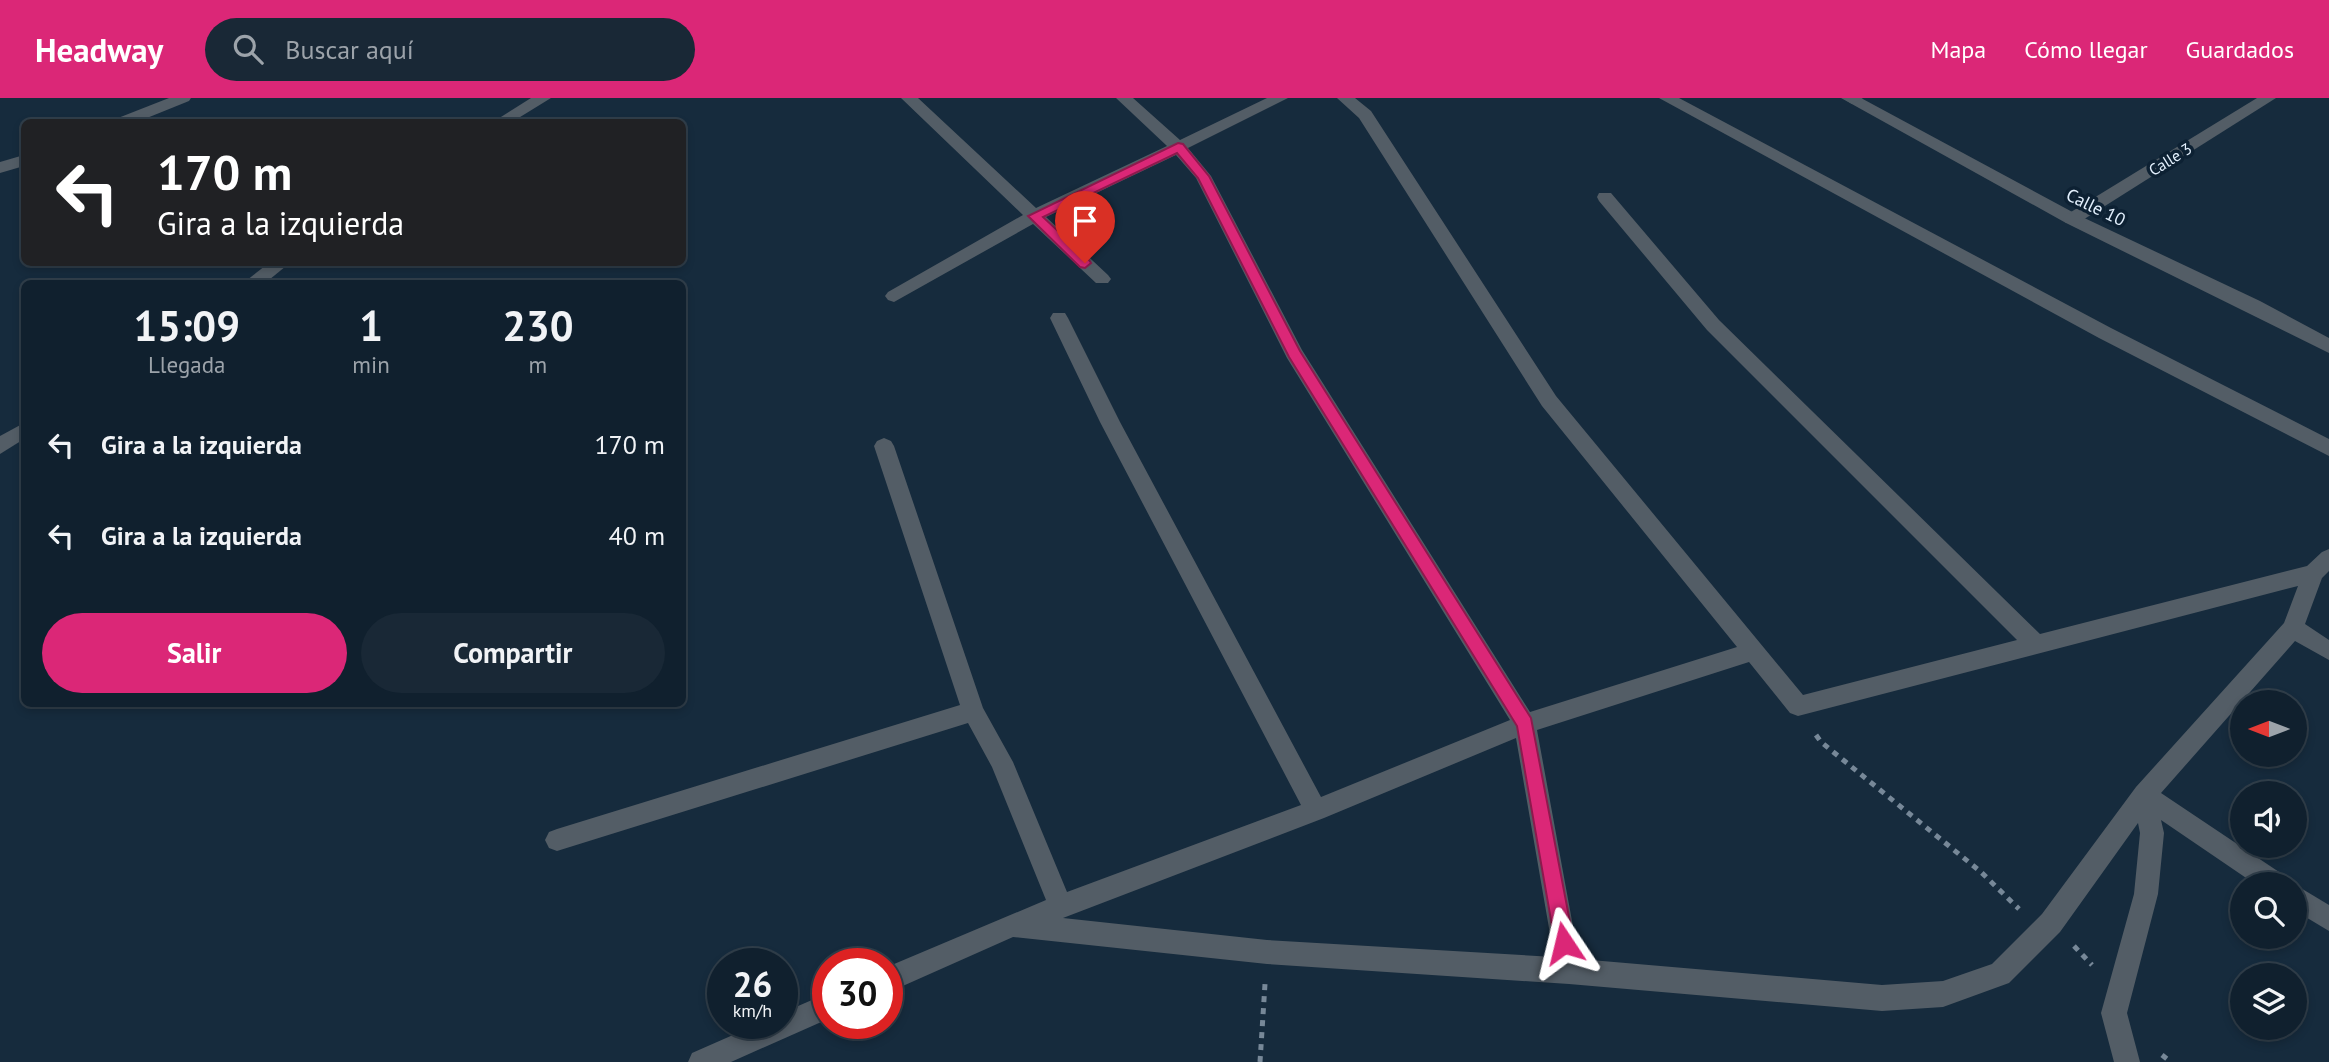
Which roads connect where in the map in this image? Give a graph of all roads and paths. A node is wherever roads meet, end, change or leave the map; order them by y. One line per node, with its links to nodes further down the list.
1 (183, 98): 10 (street)
2 (543, 98): 11 (street)
3 (909, 98): 16 (street)
4 (1124, 98): 12 (street)
5 (1280, 98): 12 (street)
6 (1345, 98): 31 (street)
7 (1667, 98): 27 (street)
8 (1852, 98): 17 (street, Calle 10)
9 (2268, 98): 17 (street, Calle 3)
10 (131, 119)
11 (507, 119)
12 (1178, 147): 16 (street); 35 (street)
13 (21, 161): 14 (street)
14 (0, 168)
15 (1605, 197): 30 (street)
16 (1034, 216): 19 (street); 21 (street)
17 (2073, 219): 23 (street, Calle 10)
18 (277, 266): 20 (street)
19 (1102, 279)
20 (257, 280)
21 (894, 296)
22 (1059, 318): 37 (street)
23 (2329, 346)
24 (21, 432): 25 (street)
25 (0, 446)
26 (884, 446): 34 (street)
27 (2329, 448)
28 (2321, 566): 29 (street); 30 (street)
29 (2293, 628): 32 (street); 36 (street)
30 (2036, 645): 33 (street)
31 (1754, 651): 33 (street); 35 (street)
32 (2329, 651)
33 (1798, 706): 44 (path)
34 (974, 711): 38 (street); 41 (street)
35 (1525, 724): 37 (street); 46 (street)
36 (2144, 795): 39 (street); 44 (street); 48 (street)
37 (1316, 810): 41 (street)
38 (557, 840)
39 (2259, 872)
40 (2307, 905): 42 (street)
41 (1060, 907): 43 (street)
42 (2329, 919)
43 (1012, 925): 45 (street); 47 (street)
44 (2047, 927): 46 (street); 48 (path)
45 (1267, 952): 46 (street); 51 (path)
46 (1569, 971)
47 (903, 973)
48 (2119, 994): 52 (street)
49 (812, 1013): 50 (street)
50 (701, 1062)
51 (1260, 1062)
52 (2127, 1062)

